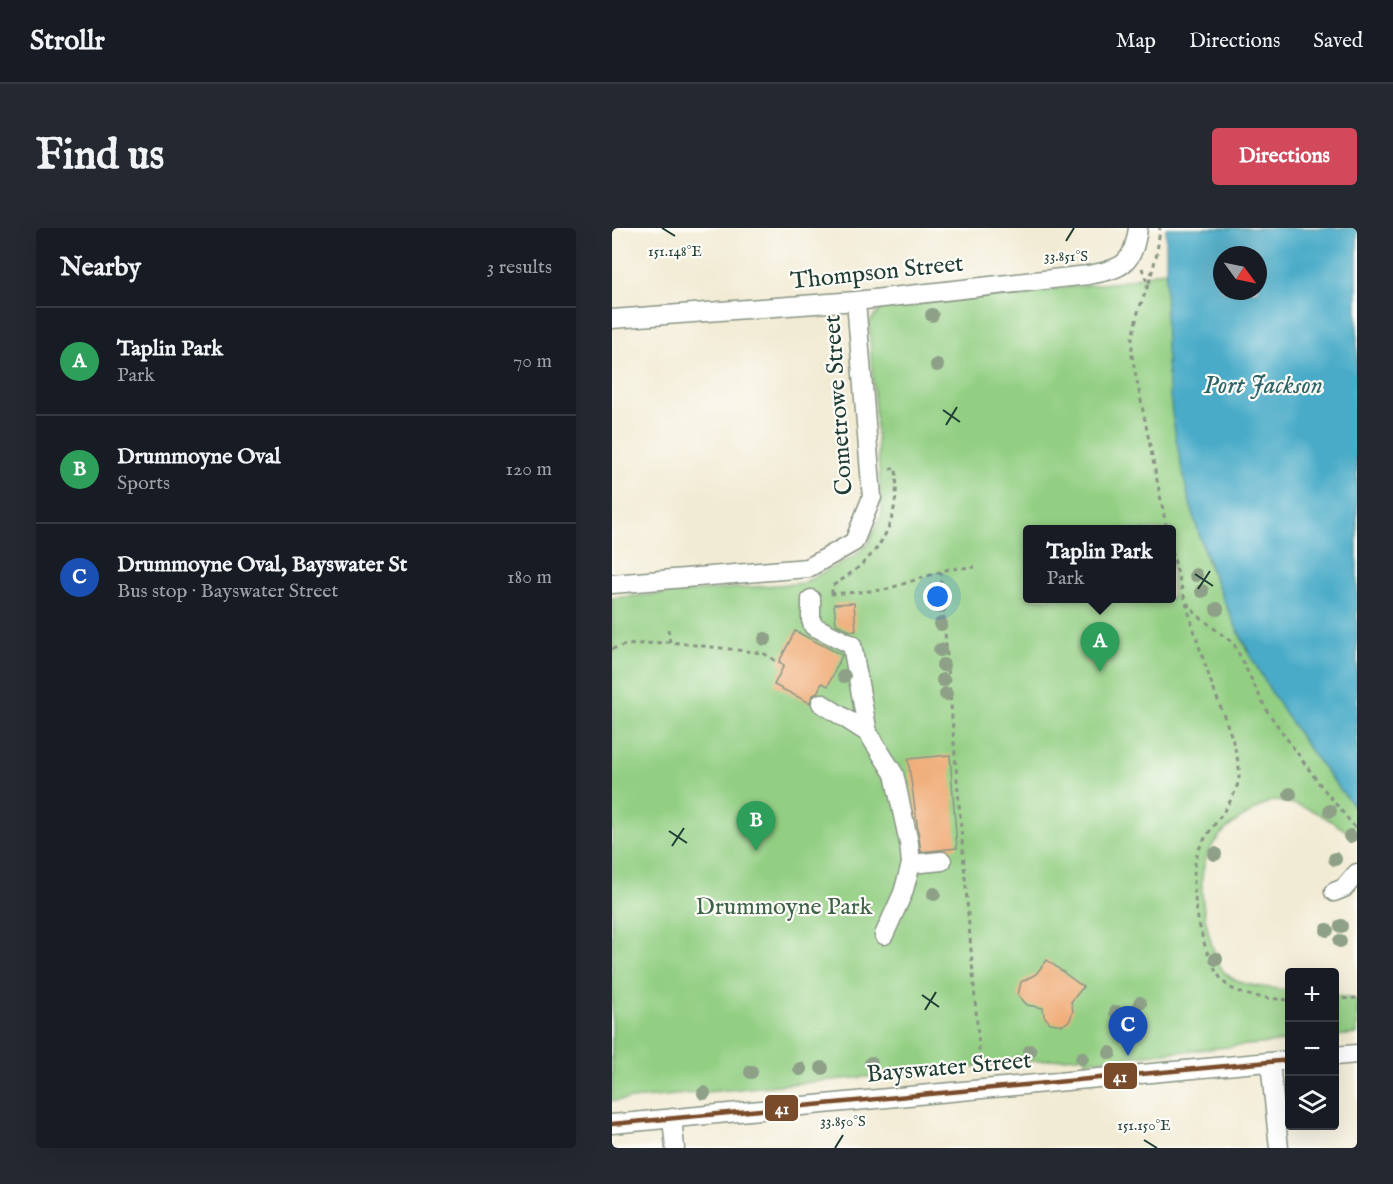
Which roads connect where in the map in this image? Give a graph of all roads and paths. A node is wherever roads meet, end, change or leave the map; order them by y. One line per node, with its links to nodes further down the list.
1 (1138, 228): 3 (street)
2 (1160, 228): 4 (path)
3 (1135, 248): 4 (path); 5 (street, Thompson Street)
4 (1148, 285): 7 (path)
5 (856, 301): 6 (street, Thompson Street); 11 (street, Cometrowe Street)
6 (612, 319)
7 (1166, 525)
8 (1176, 566): 13 (path)
9 (975, 567): 10 (path)
10 (940, 571): 12 (path); 33 (path)
11 (612, 584)
12 (816, 597): 19 (street)
13 (1186, 602): 20 (path); 27 (path)
14 (668, 629): 15 (path)
15 (670, 642): 16 (path); 17 (path)
16 (612, 649)
17 (777, 661)
18 (821, 703): 19 (street)
19 (868, 733): 22 (street)
20 (1357, 830)
21 (942, 861): 22 (street)
22 (911, 864): 25 (street)
23 (1357, 873): 24 (street)
24 (1334, 892)
25 (884, 935)
26 (1357, 998): 28 (path)
27 (1285, 999)
28 (1339, 999)
29 (1357, 1054): 30 (street)
30 (1339, 1056)
31 (1285, 1060): 32 (street, Bayswater Street)
32 (1270, 1062): 33 (street, Bayswater Street); 37 (street)
33 (982, 1089): 34 (street, Bayswater Street)
34 (672, 1118): 35 (street, Bayswater Street); 36 (street)
35 (612, 1124)
36 (675, 1148)
37 (1279, 1148)

